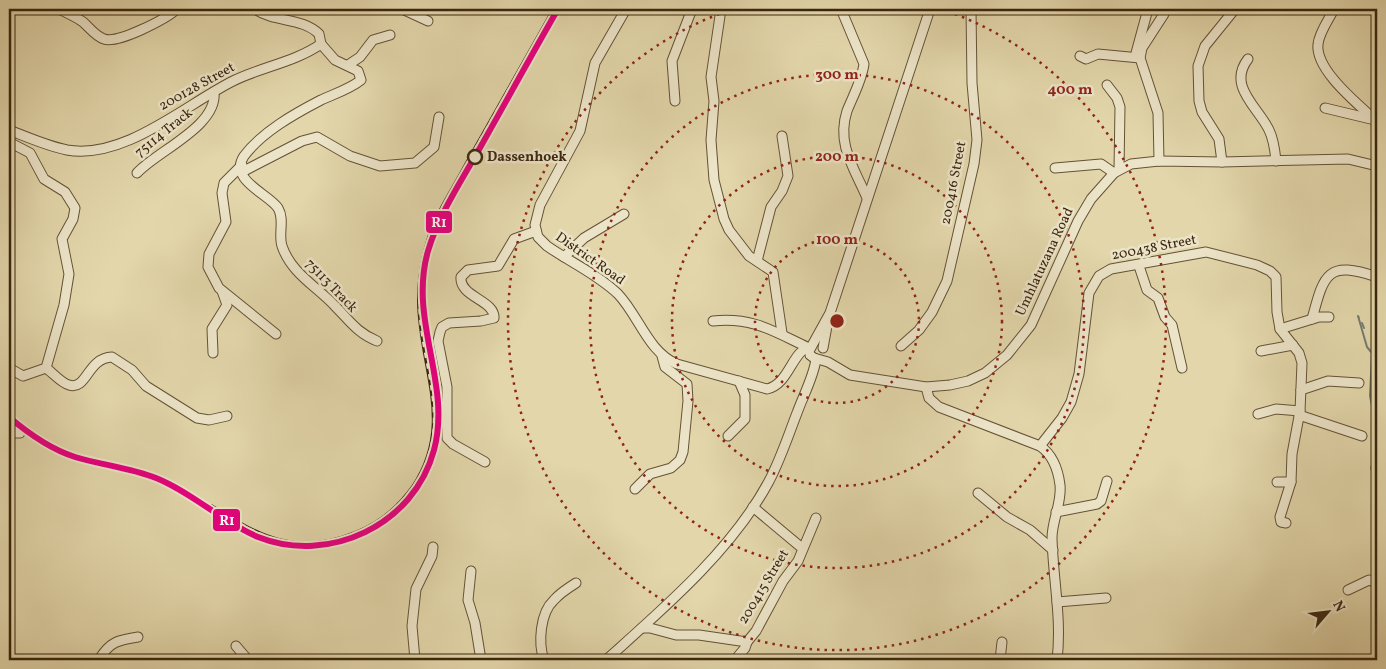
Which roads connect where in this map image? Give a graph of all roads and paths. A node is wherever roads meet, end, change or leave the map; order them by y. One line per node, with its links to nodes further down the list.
1 (59, 9): 2 (street)
2 (177, 9)
3 (255, 9): 17 (street)
4 (402, 9): 15 (street)
5 (626, 9): 41 (street, District Road)
6 (692, 9): 24 (street)
7 (722, 9): 43 (street)
8 (841, 9): 39 (street)
9 (930, 9): 39 (street)
10 (971, 9): 55 (street, 200416 Street)
11 (1148, 9): 19 (street)
12 (1235, 9): 33 (street)
13 (1334, 9): 27 (street)
14 (1164, 14): 19 (street)
15 (428, 21)
16 (390, 35): 21 (street)
17 (321, 44): 21 (street); 23 (street, 200128 Street)
18 (1080, 56): 19 (street)
19 (1137, 58): 31 (street)
20 (1248, 59): 32 (street)
21 (348, 65): 35 (street)
22 (1107, 85): 37 (street)
23 (214, 92): 28 (street, 200128 Street); 38 (street, 75114 Track)
24 (675, 101)
25 (1325, 108): 27 (street)
26 (439, 117): 35 (street)
27 (1376, 121)
28 (9, 130)
29 (782, 136): 43 (street)
30 (9, 142): 61 (street)
31 (1159, 161): 33 (street); 37 (street)
32 (1276, 161): 33 (street); 34 (street)
33 (1222, 162)
34 (1377, 166)
35 (242, 168): 46 (street); 53 (street, 75113 Track)
36 (1055, 168): 37 (street)
37 (1116, 171): 65 (street, Umhlatuzana Road)
38 (137, 173)
39 (867, 198): 56 (street)
40 (624, 214): 42 (street)
41 (536, 231): 42 (street, District Road); 75 (street)
42 (564, 257): 59 (street, District Road)
43 (757, 261): 52 (street)
44 (1140, 266): 50 (street, 200438 Street); 62 (street); 74 (street, 200438 Street)
45 (1377, 277): 48 (street)
46 (222, 291): 51 (street); 58 (street)
47 (1329, 316): 48 (street)
48 (1312, 319): 50 (street)
49 (713, 321): 52 (street)
50 (1280, 329): 54 (street)
51 (276, 334)
52 (782, 334): 56 (street)
53 (377, 341)
54 (1293, 345): 57 (street); 66 (street)
55 (901, 346)
56 (815, 351): 63 (street, District Road); 65 (street, Umhlatuzana Road); 81 (street)
57 (1261, 351)
58 (213, 353)
59 (662, 355): 63 (street, District Road); 79 (street)
60 (9, 368): 61 (street)
61 (46, 368): 69 (street)
62 (1182, 368)
63 (739, 381): 72 (street)
64 (1359, 384): 66 (street)
65 (926, 387): 74 (street)
66 (1301, 390): 67 (street)
67 (1299, 413): 68 (street); 73 (street); 78 (street)
68 (1258, 414)
69 (227, 416)
70 (20, 433): 71 (street)
71 (9, 434)
72 (728, 436)
73 (1362, 436)
74 (1040, 446): 82 (street)
75 (486, 462)
76 (1106, 481): 82 (street)
77 (1277, 482): 78 (street)
78 (1291, 482): 84 (street)
79 (635, 489)
80 (978, 493): 87 (street)
81 (753, 507): 86 (street); 94 (street)
82 (1056, 512): 87 (street)
83 (816, 518): 86 (street, 200415 Street)
84 (1286, 523)
85 (433, 547): 101 (street)
86 (802, 548): 96 (street, 200415 Street)
87 (1053, 550): 93 (street)
88 (471, 571): 102 (street)
89 (576, 583): 103 (street)
90 (1377, 583): 91 (street)
91 (1348, 590)
92 (1106, 598): 93 (street)
93 (1057, 602): 107 (street)
94 (642, 628): 96 (street, 200415 Street); 104 (street)
95 (138, 637): 99 (street)
96 (747, 642): 105 (street)
97 (1002, 642): 106 (street)
98 (236, 646): 100 (street)
99 (99, 660)
100 (248, 660)
101 (415, 660)
102 (481, 660)
103 (544, 660)
104 (606, 660)
105 (735, 660)
106 (1000, 660)
107 (1057, 660)

